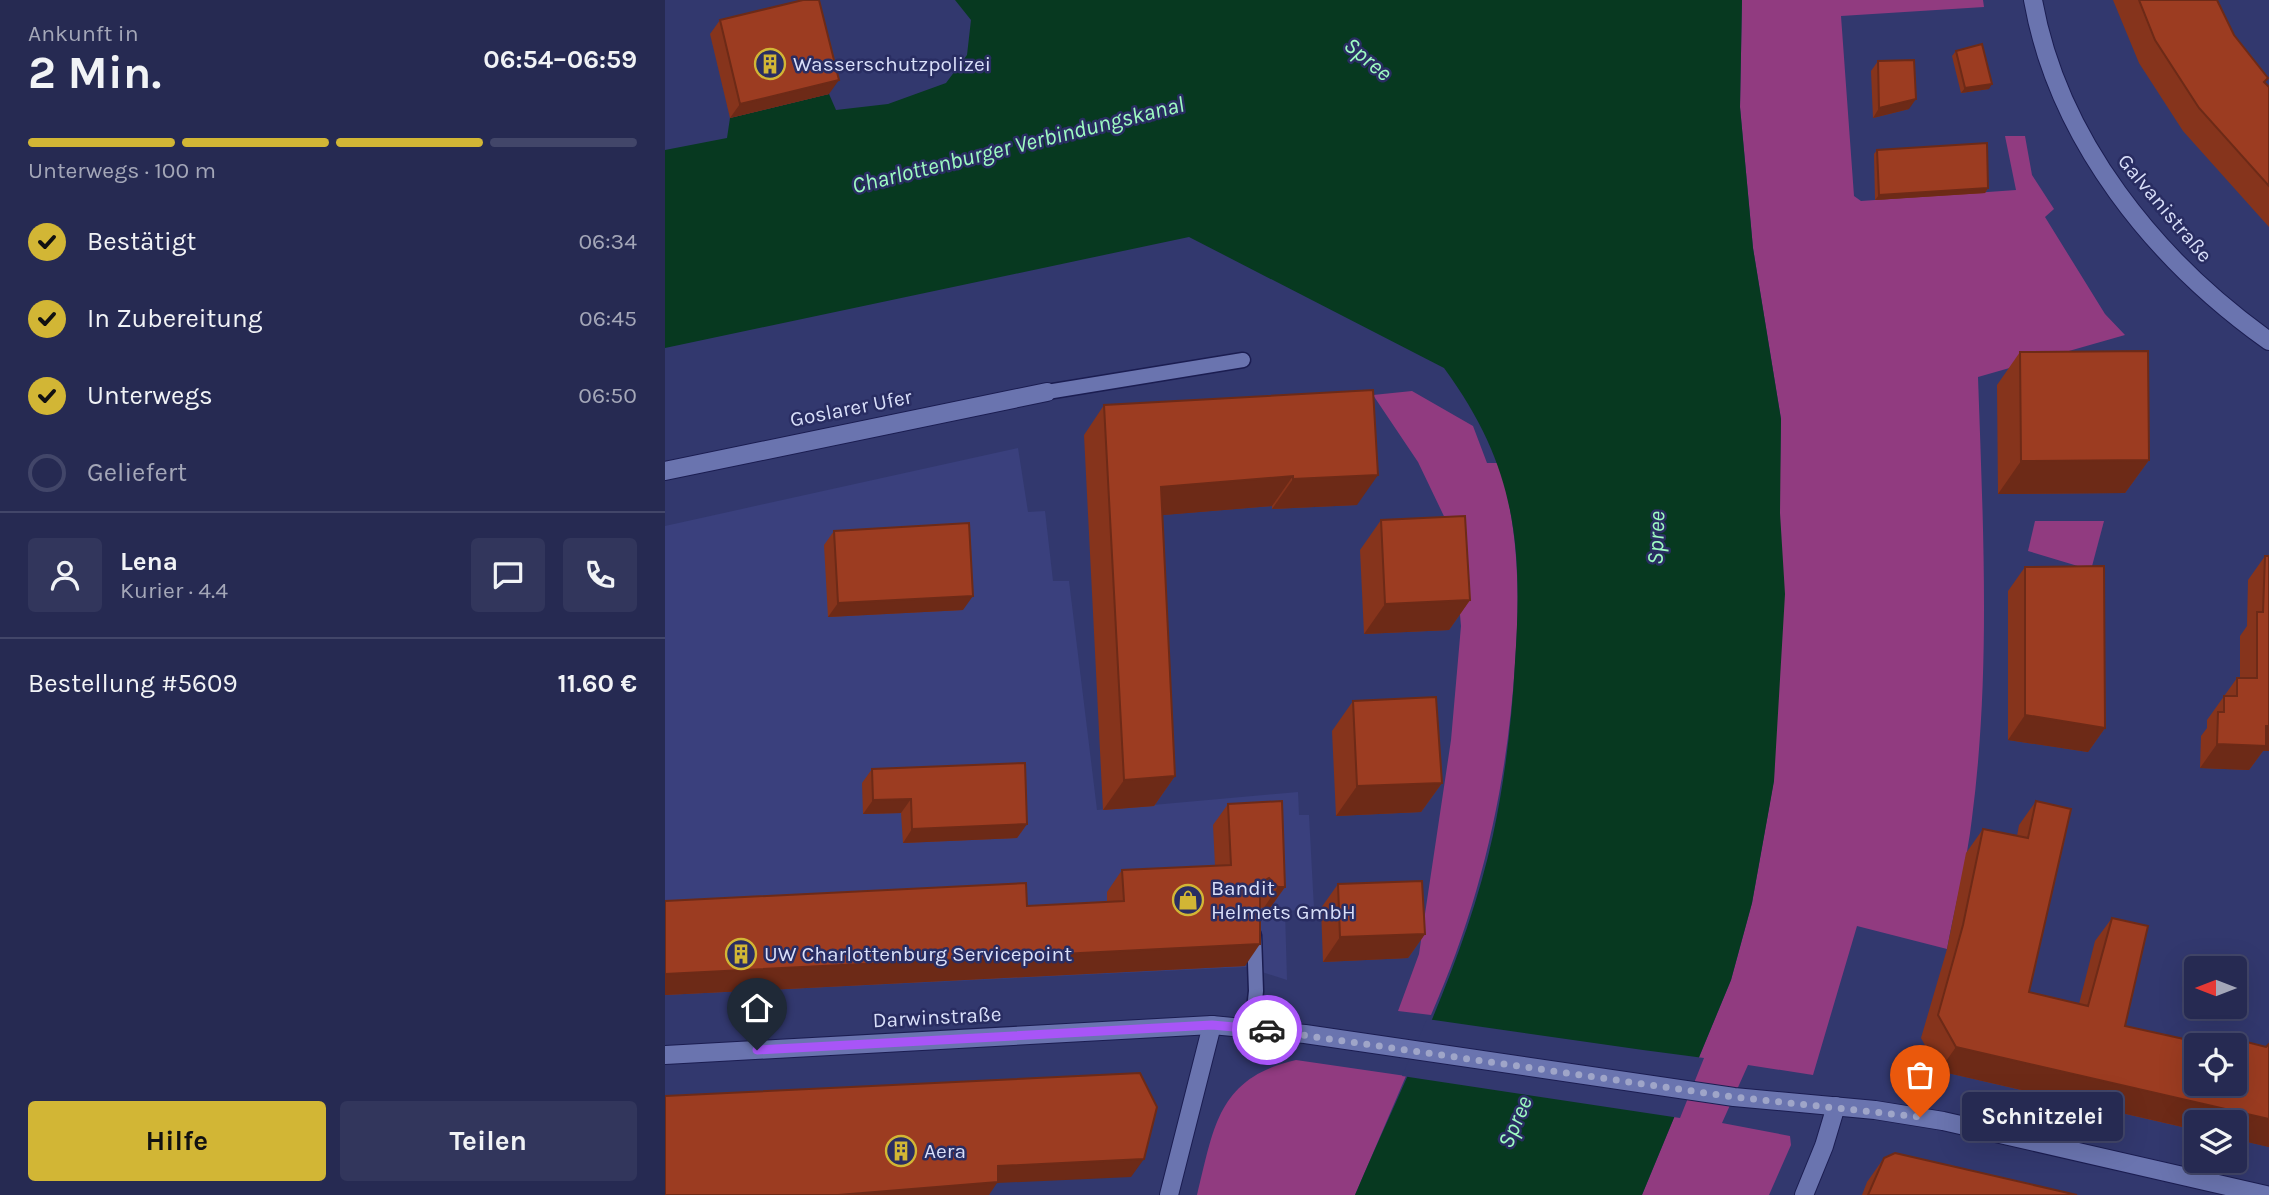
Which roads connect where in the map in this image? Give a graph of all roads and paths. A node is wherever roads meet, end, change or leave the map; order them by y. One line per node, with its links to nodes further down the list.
1 (2033, 0): 2 (street, Galvanistraße)
2 (2269, 341)
3 (1243, 360): 4 (lane)
4 (1047, 392): 5 (street, Goslarer Ufer)
5 (665, 471)
6 (1254, 921): 8 (lane)
7 (1212, 1025): 8 (street, Darwinstraße); 9 (street, Darwinstraße); 11 (street)
8 (1252, 1029): 10 (street, Darwinstraße)
9 (665, 1055)
10 (1836, 1106): 12 (street); 13 (street, Darwinstraße)
11 (1169, 1195)
12 (1804, 1195)
13 (2266, 1195)

